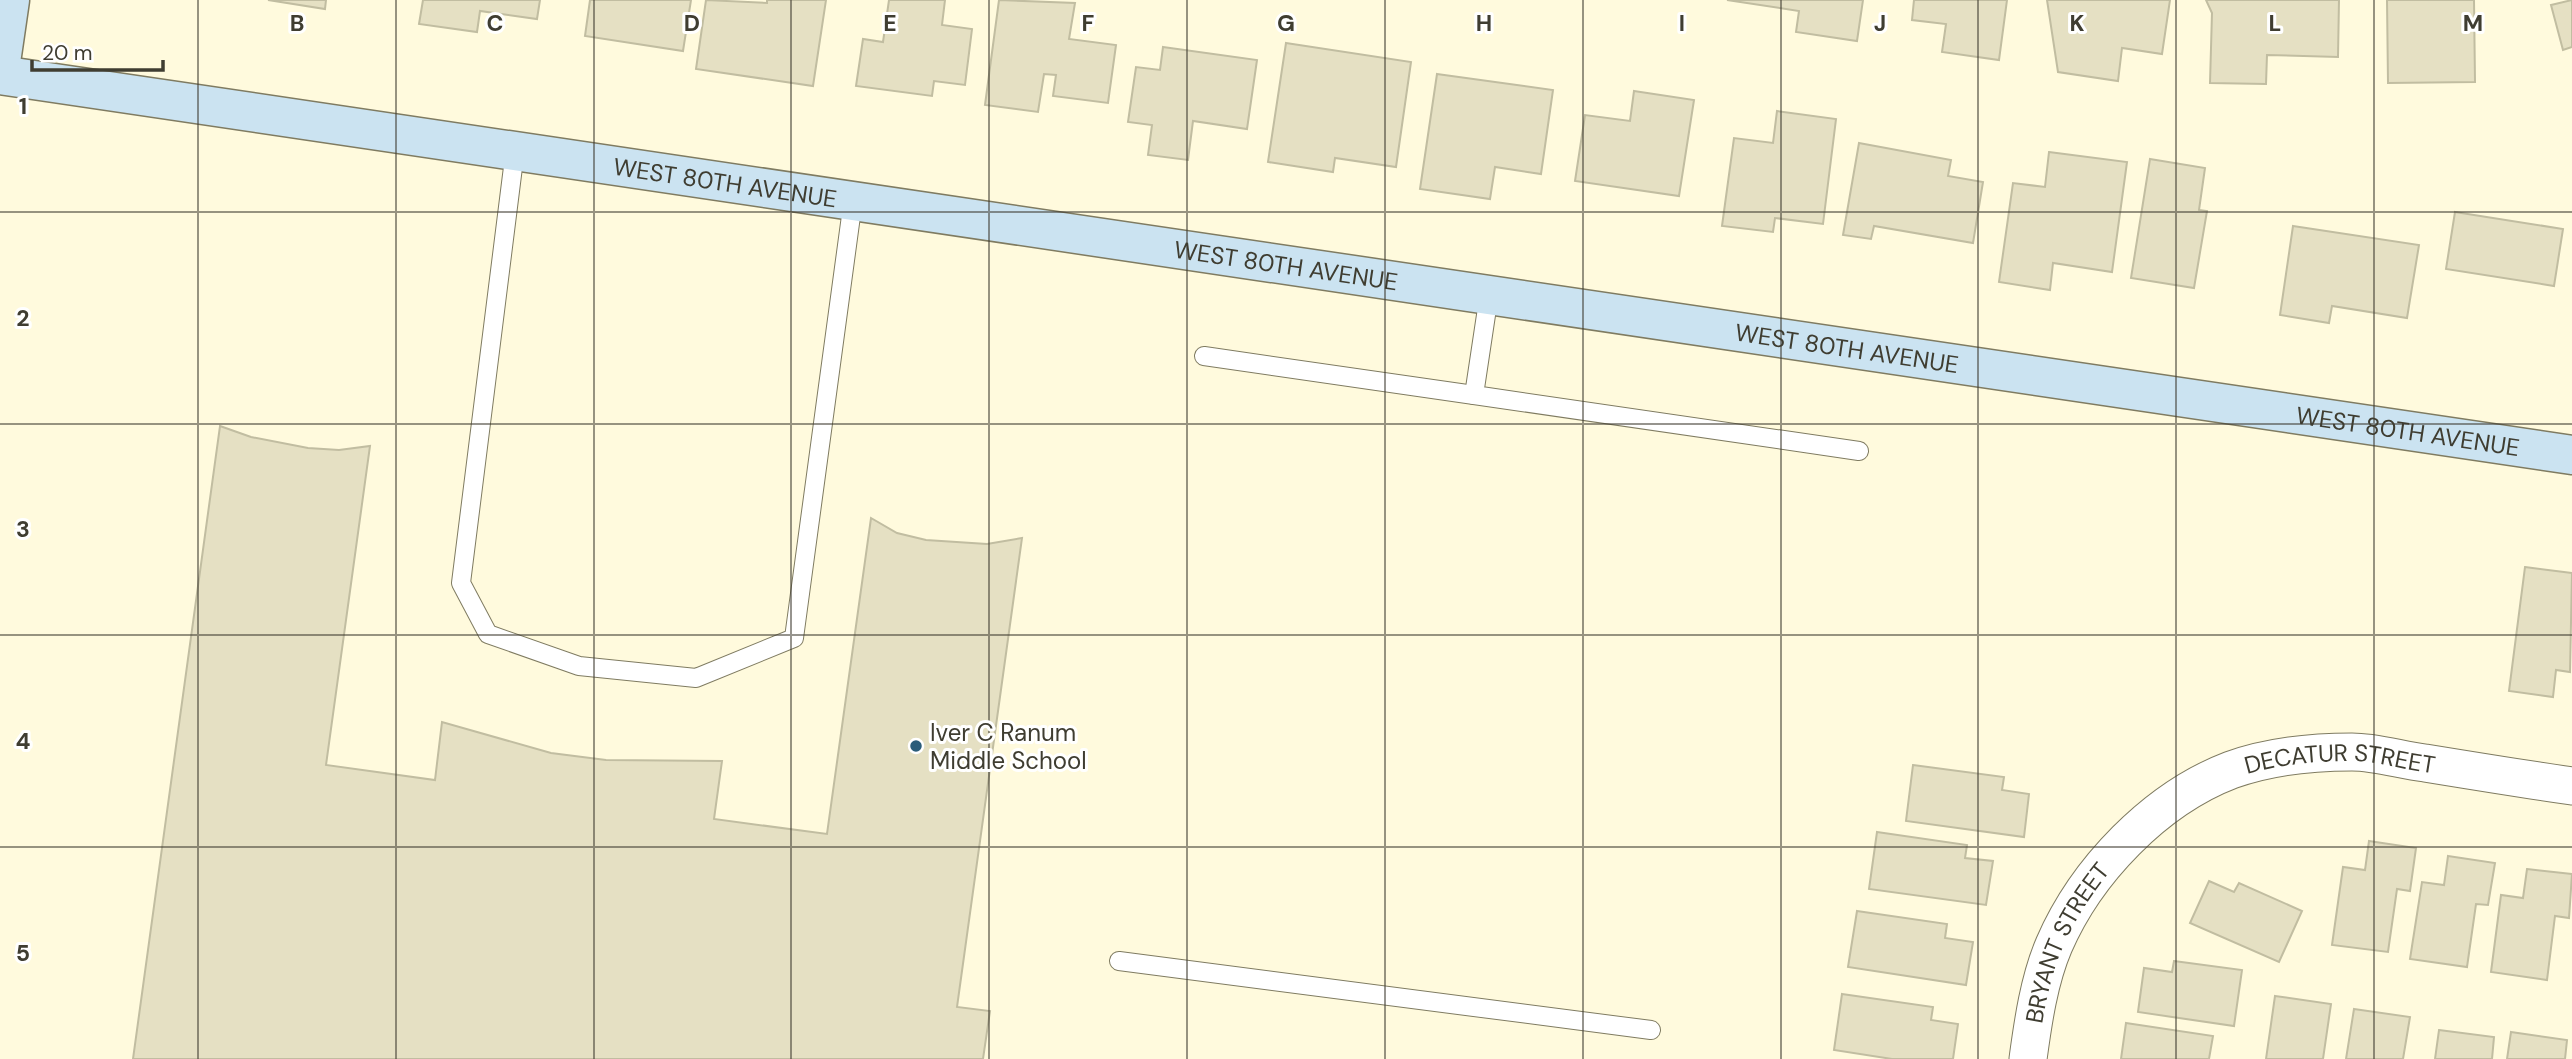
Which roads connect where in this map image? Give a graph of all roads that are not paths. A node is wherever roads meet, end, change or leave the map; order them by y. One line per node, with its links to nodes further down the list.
1 (10, 0): 2 (street)
2 (0, 69)
3 (0, 75): 4 (street, WEST 80TH AVENUE)
4 (515, 151): 5 (street, WEST 80TH AVENUE); 5 (lane)
5 (853, 201): 6 (street, WEST 80TH AVENUE)
6 (1489, 295): 8 (lane); 10 (street, WEST 80TH AVENUE)
7 (1203, 356): 8 (lane)
8 (1474, 395): 9 (lane)
9 (1859, 451)
10 (2572, 455)
11 (2572, 786): 12 (street, DECATUR STREET)
12 (2130, 839): 15 (street, BRYANT STREET)
13 (1119, 961): 14 (lane)
14 (1651, 1030)
15 (2028, 1059)

